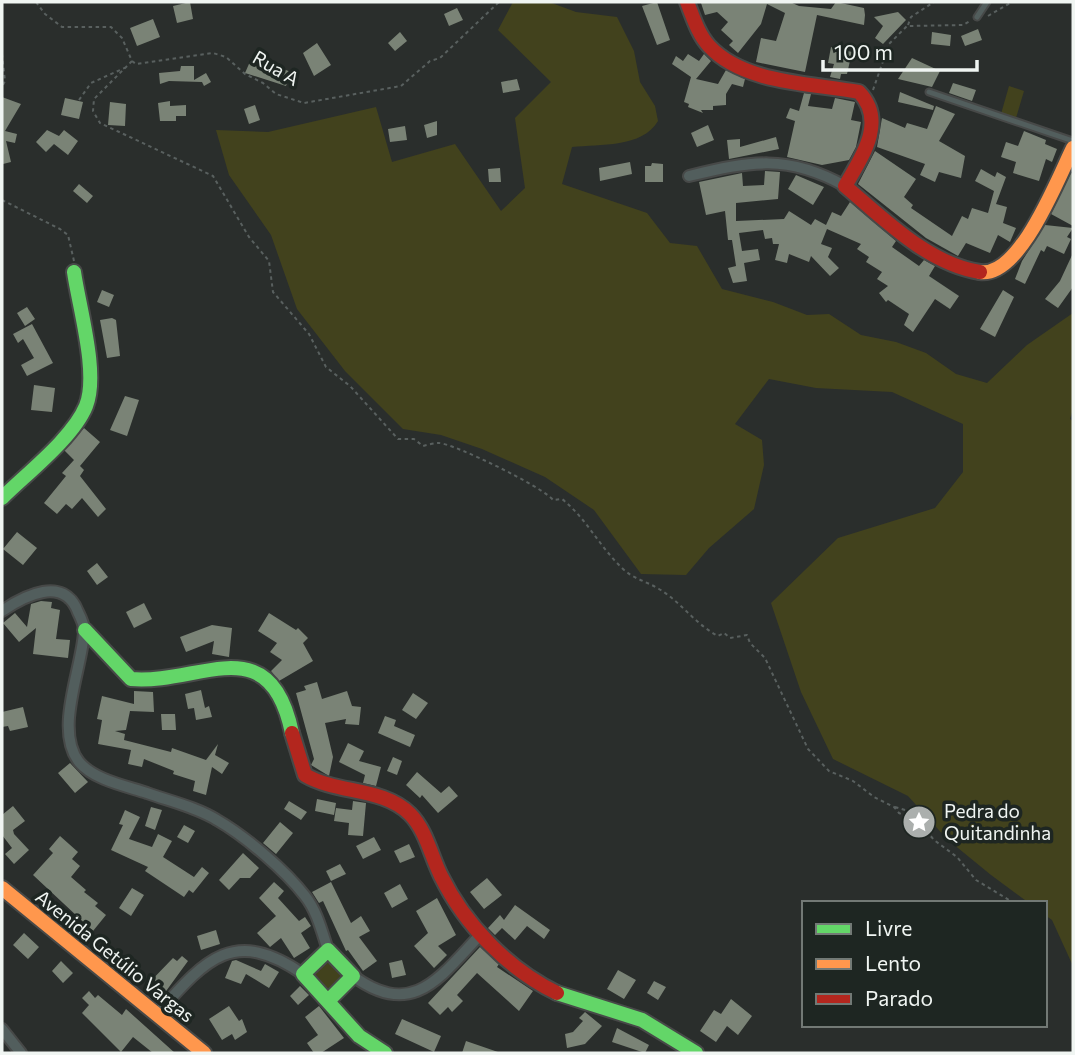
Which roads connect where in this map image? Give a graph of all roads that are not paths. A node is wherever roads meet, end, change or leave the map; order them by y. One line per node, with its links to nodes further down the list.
1 (687, 2): 8 (street)
2 (987, 2): 3 (lane)
3 (977, 17)
4 (929, 92): 5 (lane)
5 (1073, 141)
6 (1073, 148): 8 (street)
7 (689, 176): 8 (street)
8 (845, 186)
9 (74, 272): 10 (street)
10 (2, 498)
11 (2, 611): 12 (street)
12 (85, 629): 14 (street); 15 (street)
13 (2, 888): 19 (street, Avenida Getúlio Vargas)
14 (481, 934): 17 (street); 24 (street)
15 (328, 950): 16 (street); 17 (street)
16 (303, 974): 18 (street); 19 (street)
17 (353, 976): 18 (street)
18 (328, 1000): 23 (street)
19 (157, 1014): 22 (street, Avenida Getúlio Vargas)
20 (2, 1030): 21 (street)
21 (20, 1053)
22 (204, 1053)
23 (385, 1053)
24 (696, 1053)

